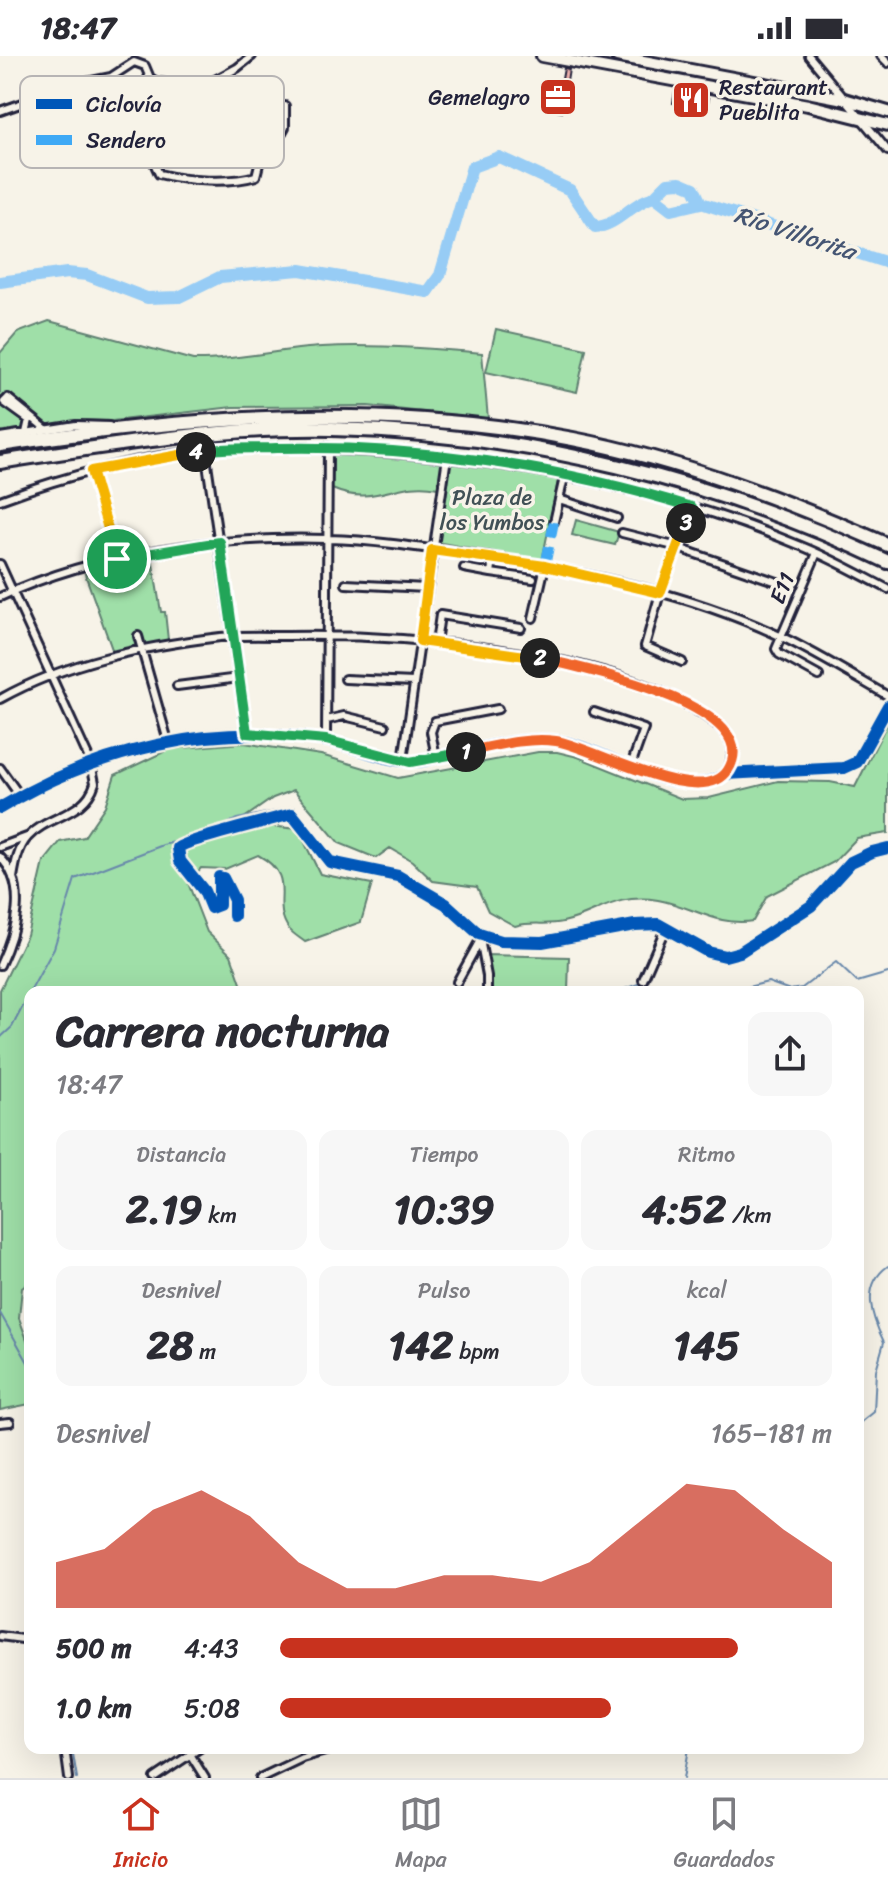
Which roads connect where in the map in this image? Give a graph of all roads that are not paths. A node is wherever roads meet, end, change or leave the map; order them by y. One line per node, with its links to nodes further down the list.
1 (252, 56): 10 (street)
2 (542, 56): 15 (main road)
3 (617, 56): 6 (main road)
4 (809, 56): 11 (street)
5 (881, 56): 7 (street)
6 (634, 58): 11 (main road)
7 (888, 63)
8 (113, 76): 9 (street)
9 (149, 76)
10 (221, 76)
11 (843, 99): 15 (main road); 16 (main road); 17 (street)
12 (20, 104): 14 (street)
13 (285, 106): 19 (street)
14 (0, 111)
15 (843, 112): 17 (main road)
16 (888, 112)
17 (861, 117): 18 (main road); 20 (street)
18 (888, 125)
19 (284, 129)
20 (888, 151)
21 (157, 168): 22 (street)
22 (258, 168)
23 (117, 428): 24 (street); 27 (highway); 42 (highway)
24 (46, 429): 25 (street); 25 (street)
25 (26, 433): 26 (street)
26 (0, 437)
27 (0, 445)
28 (328, 447): 29 (street); 30 (street); 40 (street)
29 (205, 450): 32 (street); 41 (street)
30 (447, 457): 33 (street); 44 (street)
31 (0, 462): 48 (highway)
32 (91, 471): 35 (street); 46 (street)
33 (565, 473): 34 (street); 36 (street)
34 (559, 499): 37 (street); 38 (street)
35 (0, 500)
36 (692, 507): 43 (street); 45 (street)
37 (617, 518)
38 (554, 522)
39 (622, 533): 43 (street)
40 (328, 539): 41 (street); 44 (street); 64 (street)
41 (220, 542): 46 (street); 66 (street)
42 (888, 545)
43 (677, 547): 55 (street); 60 (street)
44 (432, 550): 47 (street); 57 (street)
45 (817, 553): 58 (street); 67 (street, E11)
46 (117, 559): 51 (street); 59 (street)
47 (493, 559): 50 (street); 53 (street)
48 (888, 562)
49 (0, 564): 59 (street)
50 (545, 566): 60 (street); 62 (street)
51 (120, 568)
52 (464, 568): 53 (street)
53 (491, 573): 54 (street)
54 (533, 579)
55 (780, 583)
56 (346, 584): 57 (street)
57 (426, 588): 68 (street)
58 (888, 589)
59 (12, 591): 61 (street); 72 (street)
60 (660, 593): 67 (street); 71 (street)
61 (0, 597)
62 (533, 618)
63 (521, 628): 69 (street)
64 (326, 635): 66 (street); 68 (street); 83 (street)
65 (138, 636): 70 (street)
66 (233, 636): 70 (street); 74 (street)
67 (781, 636): 73 (street); 78 (street)
68 (420, 641): 69 (street); 76 (street)
69 (436, 643): 93 (street)
70 (141, 649): 72 (street); 87 (street)
71 (682, 662)
72 (52, 675): 79 (street); 90 (street)
73 (819, 676)
74 (239, 678): 77 (street); 85 (street)
75 (345, 679): 76 (street)
76 (414, 682): 89 (street)
77 (177, 686)
78 (888, 696)
79 (0, 699)
80 (888, 706): 93 (street)
81 (498, 709): 88 (street)
82 (594, 712): 92 (street)
83 (327, 720): 84 (street); 86 (street)
84 (385, 726)
85 (247, 733): 86 (street); 87 (street)
86 (326, 740): 89 (street)
87 (168, 741): 90 (street)
88 (436, 757): 89 (street); 92 (street)
89 (403, 760)
90 (91, 763): 94 (street); 96 (street)
91 (0, 768): 94 (street)
92 (630, 768): 93 (street)
93 (726, 774)
94 (20, 796): 95 (street)
95 (0, 808)
96 (29, 836): 97 (street); 100 (street)
97 (0, 847)
98 (888, 848): 102 (street)
99 (0, 857): 100 (street)
100 (13, 878): 104 (street)
101 (234, 916): 103 (street)
102 (665, 929): 103 (street); 105 (street)
103 (479, 938): 106 (street); 107 (street)
104 (0, 965)
105 (643, 980)
106 (457, 982)
107 (487, 986)
108 (10, 1422): 109 (street)
109 (0, 1423)
110 (0, 1636): 111 (street)
111 (24, 1639)
112 (66, 1754): 115 (street)
113 (190, 1754): 116 (street); 117 (street)
114 (315, 1754): 118 (street)
115 (69, 1778)
116 (155, 1778)
117 (205, 1778)
118 (260, 1778)

